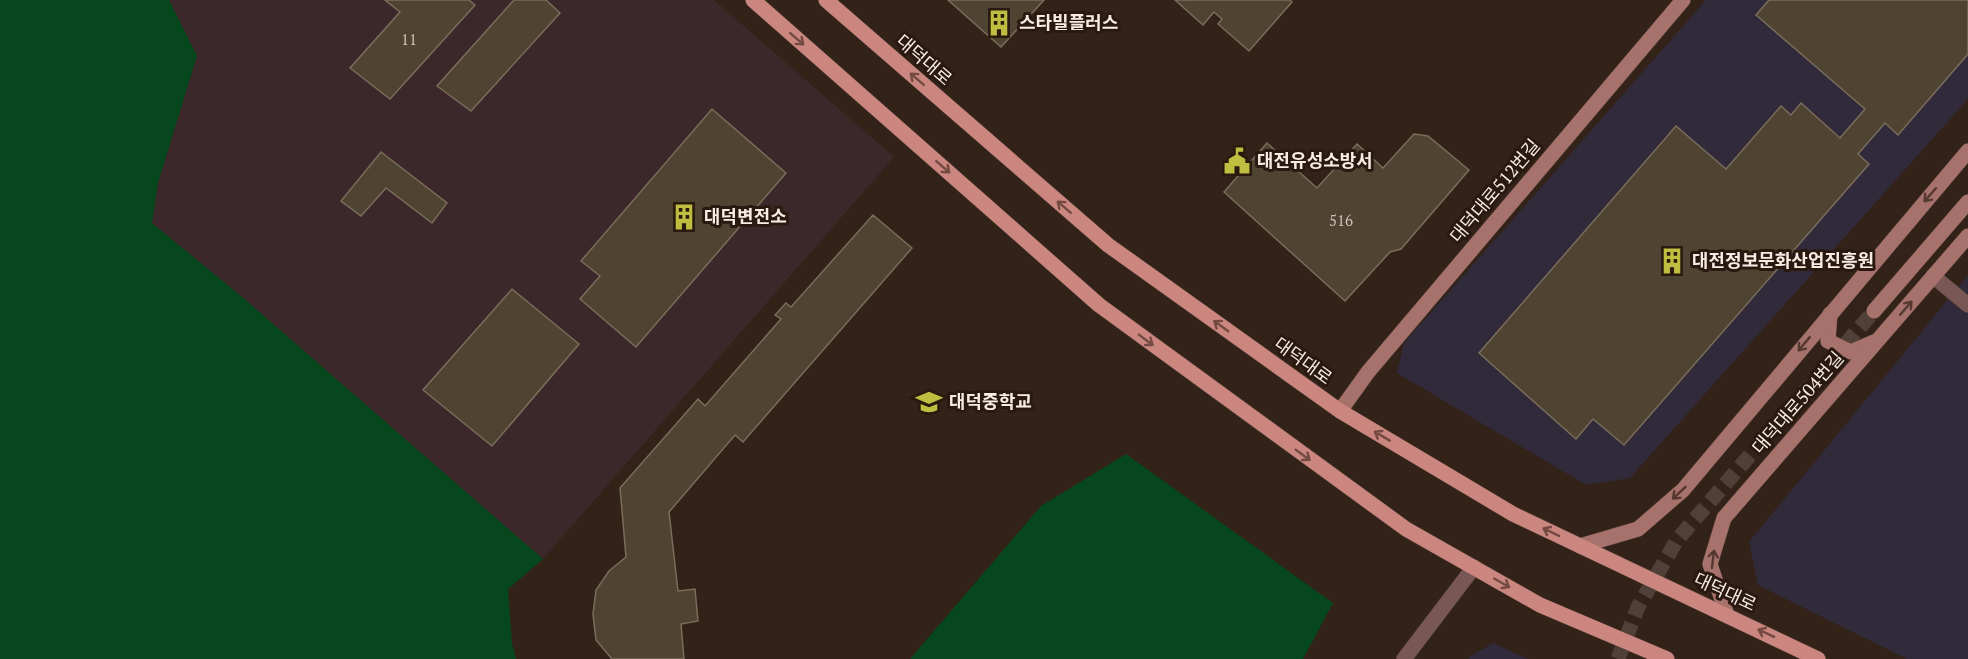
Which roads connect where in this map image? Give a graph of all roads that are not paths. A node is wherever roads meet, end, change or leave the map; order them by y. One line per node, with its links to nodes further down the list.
1 (753, 0): 14 (main road, one-way to 14)
2 (826, 0): 12 (main road, 대덕대로, one-way to 2)
3 (1683, 0): 12 (street, 대덕대로512번길)
4 (1968, 151): 10 (street, one-way to 10)
5 (1968, 202): 9 (street)
6 (1968, 236): 7 (street, 대덕대로504번길)
7 (1934, 276): 8 (lane); 11 (street, 대덕대로504번길, one-way to 7)
8 (1968, 305)
9 (1874, 311)
10 (1830, 314): 11 (street); 13 (street, one-way to 13)
11 (1878, 340): 15 (street, 대덕대로504번길, one-way to 11)
12 (1340, 411): 13 (main road, 대덕대로, one-way to 12)
13 (1580, 546): 15 (main road, 대덕대로)
14 (1474, 567): 16 (lane); 17 (main road, one-way to 17)
15 (1727, 615): 18 (main road, 대덕대로, one-way to 15)
16 (1404, 659)
17 (1667, 659)
18 (1818, 659)

